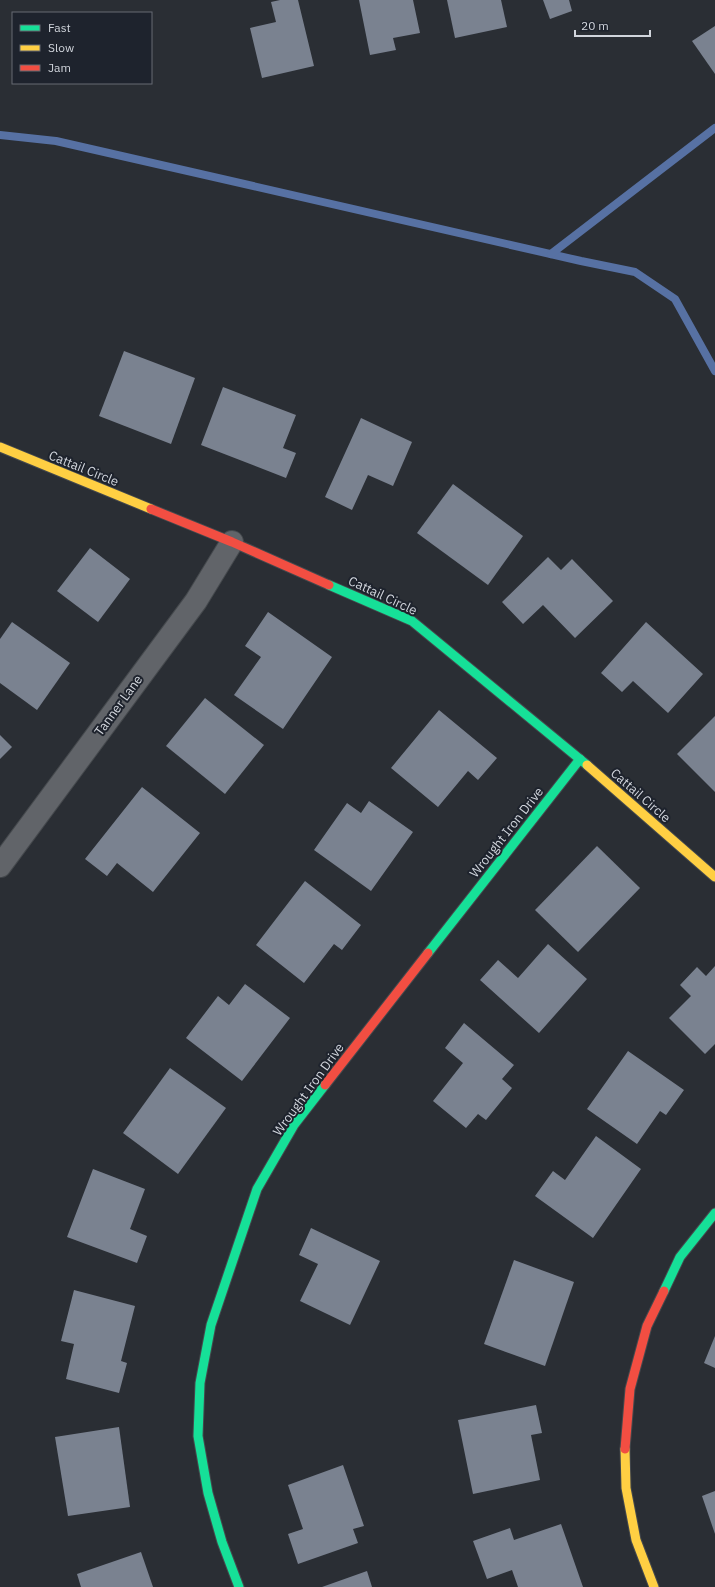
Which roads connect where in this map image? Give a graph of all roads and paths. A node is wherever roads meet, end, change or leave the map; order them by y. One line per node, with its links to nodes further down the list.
1 (0, 447): 2 (street, Cattail Circle)
2 (232, 542): 3 (street, Cattail Circle); 4 (street, Tanner Lane)
3 (580, 759): 5 (street, Cattail Circle); 7 (street, Wrought Iron Drive)
4 (0, 866)
5 (715, 877)
6 (715, 1213): 8 (street)
7 (239, 1587)
8 (654, 1587)

